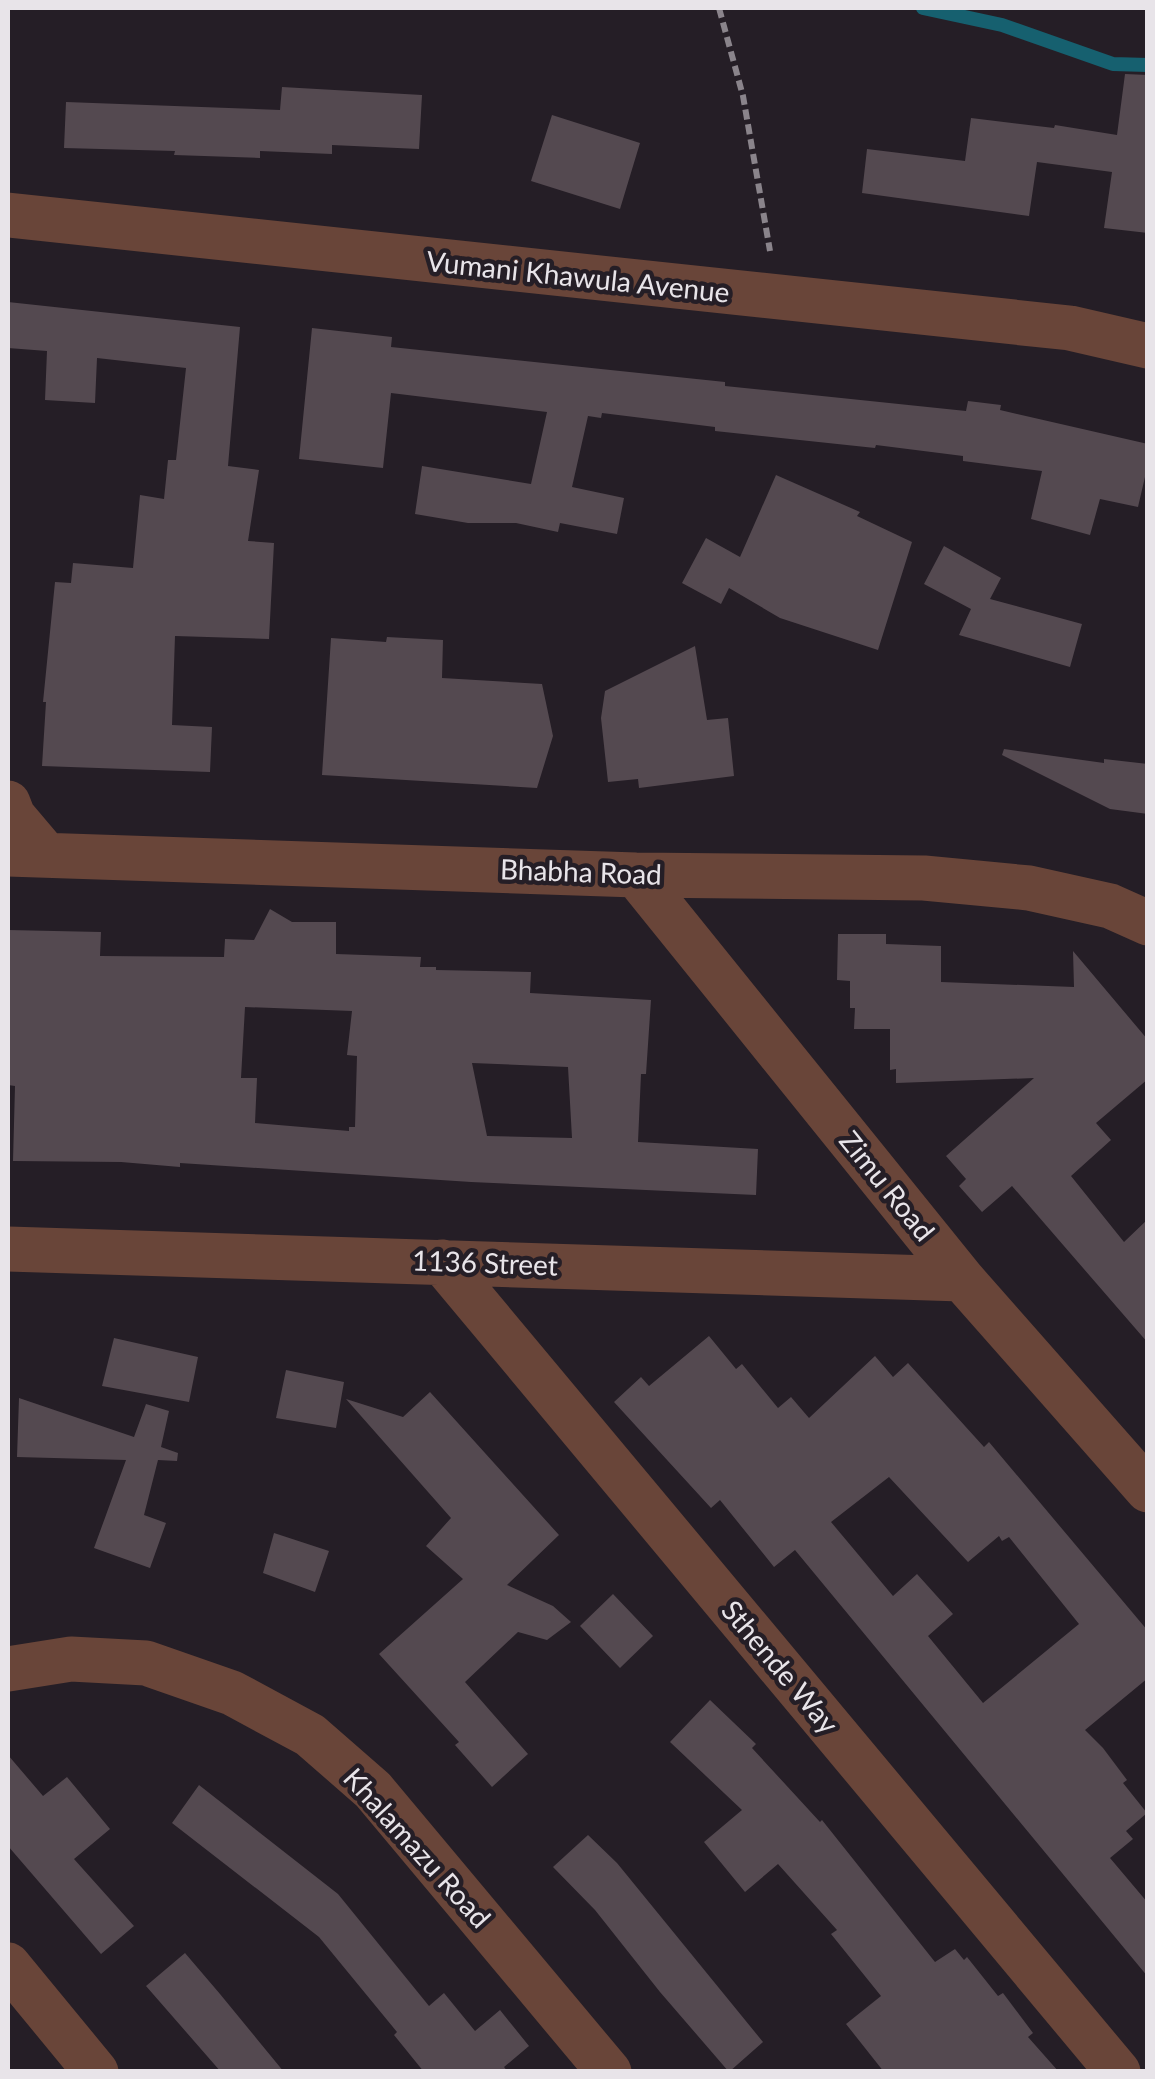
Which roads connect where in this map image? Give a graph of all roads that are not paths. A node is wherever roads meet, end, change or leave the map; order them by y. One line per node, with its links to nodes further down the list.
1 (8, 214): 2 (street, Vumani Khawula Avenue)
2 (1148, 346)
3 (8, 803): 4 (street)
4 (27, 855): 5 (street, Bhabha Road)
5 (636, 874): 6 (street, Bhabha Road); 9 (street, Zimu Road)
6 (1148, 923)
7 (8, 1248): 8 (street, 1136 Street)
8 (442, 1262): 9 (street, 1136 Street); 15 (street, Sthende Way)
9 (962, 1279): 10 (street, Zimu Road)
10 (1148, 1490)
11 (8, 1669): 14 (street, Khalamazu Road)
12 (8, 1965): 13 (street)
13 (96, 2072)
14 (609, 2072)
15 (1118, 2072)

